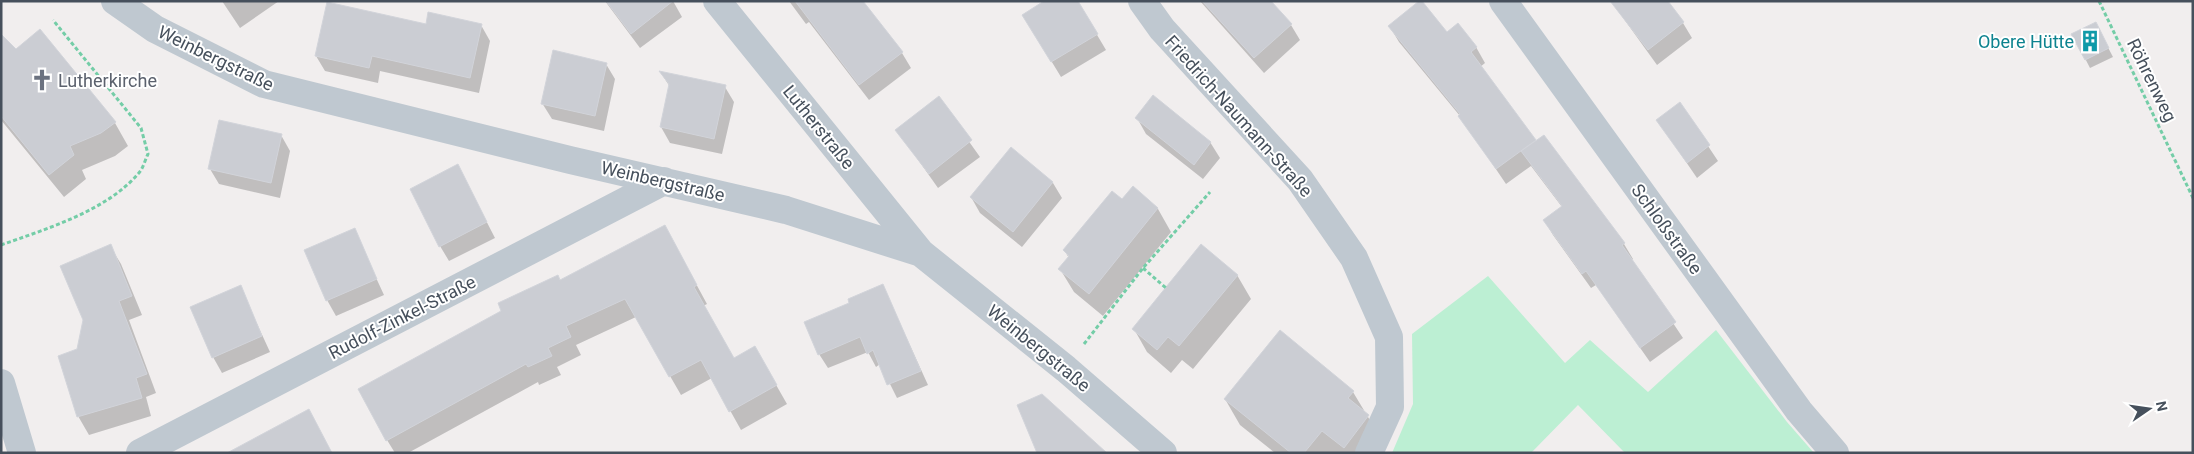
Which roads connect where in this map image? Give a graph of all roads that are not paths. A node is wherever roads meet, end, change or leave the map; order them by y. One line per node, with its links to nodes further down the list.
1 (115, 1): 5 (street, Weinbergstraße)
2 (717, 1): 6 (street, Lutherstraße)
3 (1142, 1): 11 (street, Friedrich-Naumann-Straße)
4 (1503, 1): 12 (street, Schloßstraße)
5 (664, 181): 6 (street, Weinbergstraße); 9 (street, Rudolf-Zinkel-Straße)
6 (921, 253): 10 (street, Weinbergstraße)
7 (1, 383): 8 (street)
8 (22, 453)
9 (140, 453)
10 (1163, 453)
11 (1369, 453)
12 (1835, 453)

